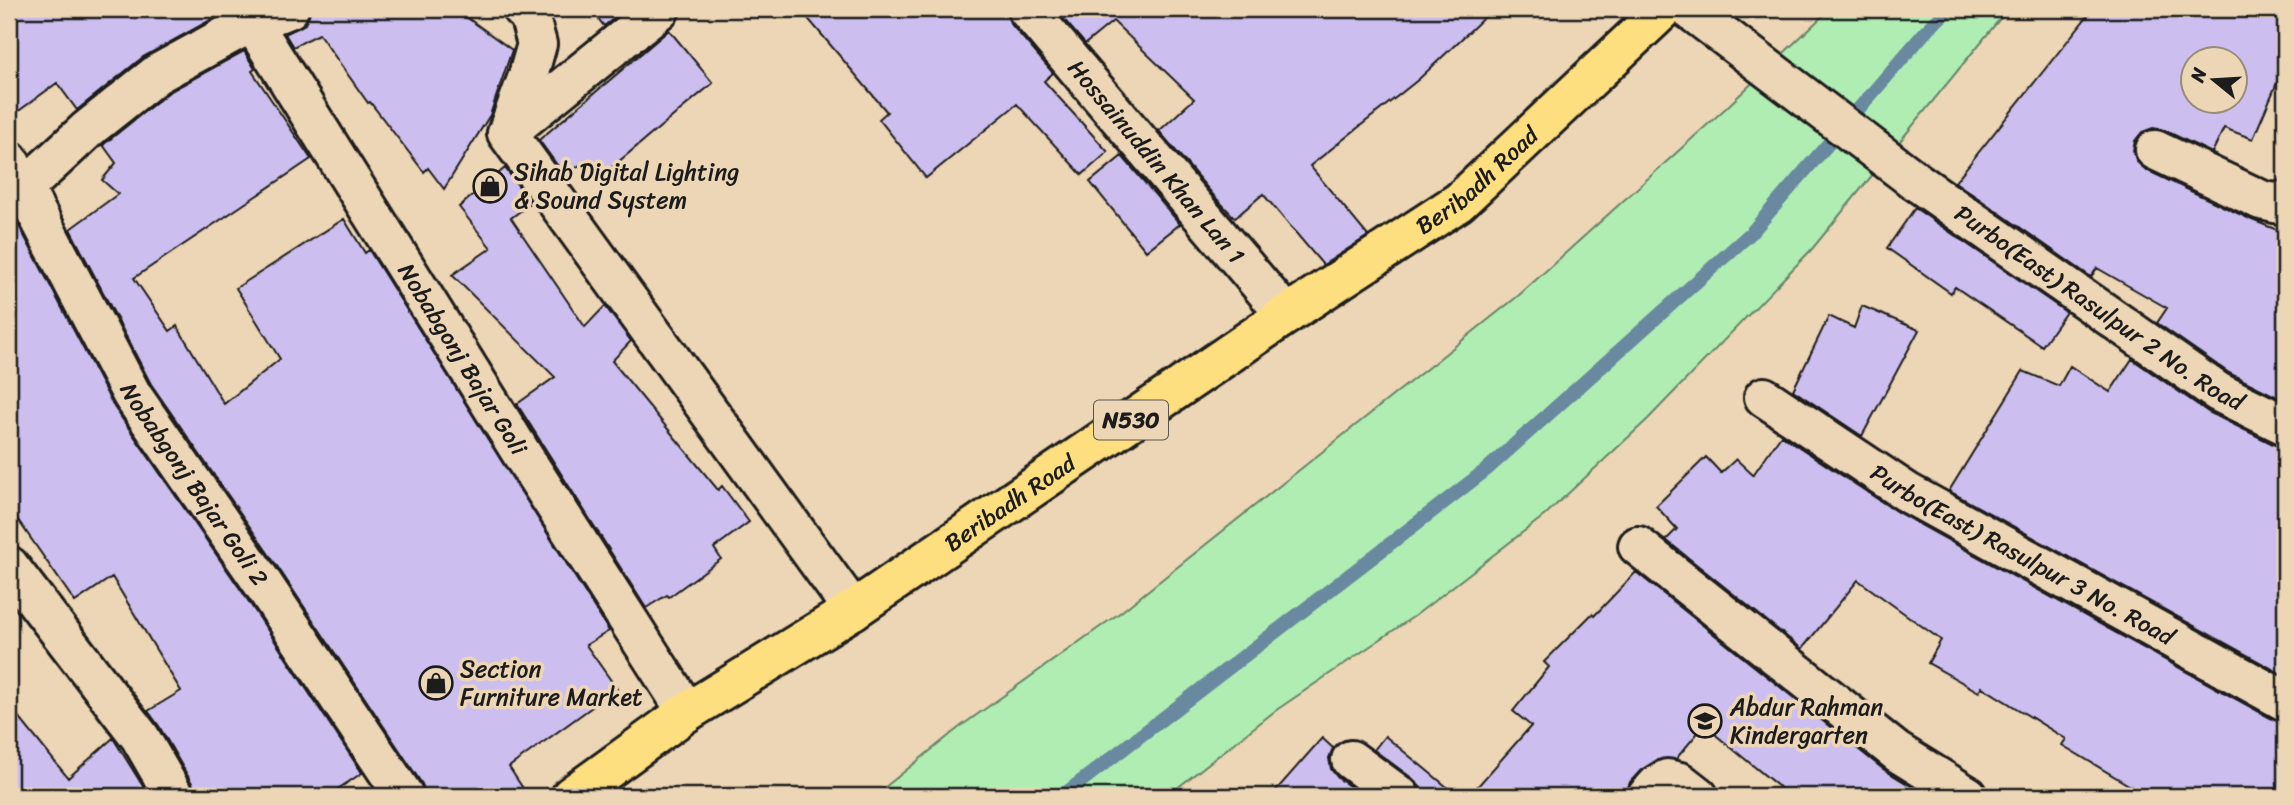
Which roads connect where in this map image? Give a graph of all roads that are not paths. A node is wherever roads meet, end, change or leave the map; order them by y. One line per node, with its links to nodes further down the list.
1 (289, 9): 6 (street)
2 (522, 9): 8 (street)
3 (660, 9): 8 (street)
4 (1027, 9): 12 (street, Hossainuddin Khan Lan 1)
5 (1664, 9): 12 (highway, Beribadh Road / N530)
6 (244, 16): 10 (street); 19 (street, Nobabgonj Bajar Goli)
7 (1702, 19): 14 (street, Purbo(East) Rasulpur 2 No. Road)
8 (507, 133): 17 (street)
9 (2155, 150): 11 (street)
10 (16, 175): 22 (street, Nobabgonj Bajar Goli 2)
11 (2285, 200)
12 (1286, 315): 17 (highway, Beribadh Road / N530)
13 (1765, 397): 18 (street, Purbo(East) Rasulpur 3 No. Road)
14 (2285, 425)
15 (1638, 547): 27 (street)
16 (9, 566): 21 (street)
17 (853, 610): 19 (highway, Beribadh Road / N530)
18 (2285, 701)
19 (687, 712): 23 (highway, Beribadh Road / N530)
20 (1351, 760): 24 (street)
21 (174, 796)
22 (404, 796)
23 (571, 796)
24 (1400, 796)
25 (1647, 796): 26 (street)
26 (1698, 796)
27 (1968, 796)

